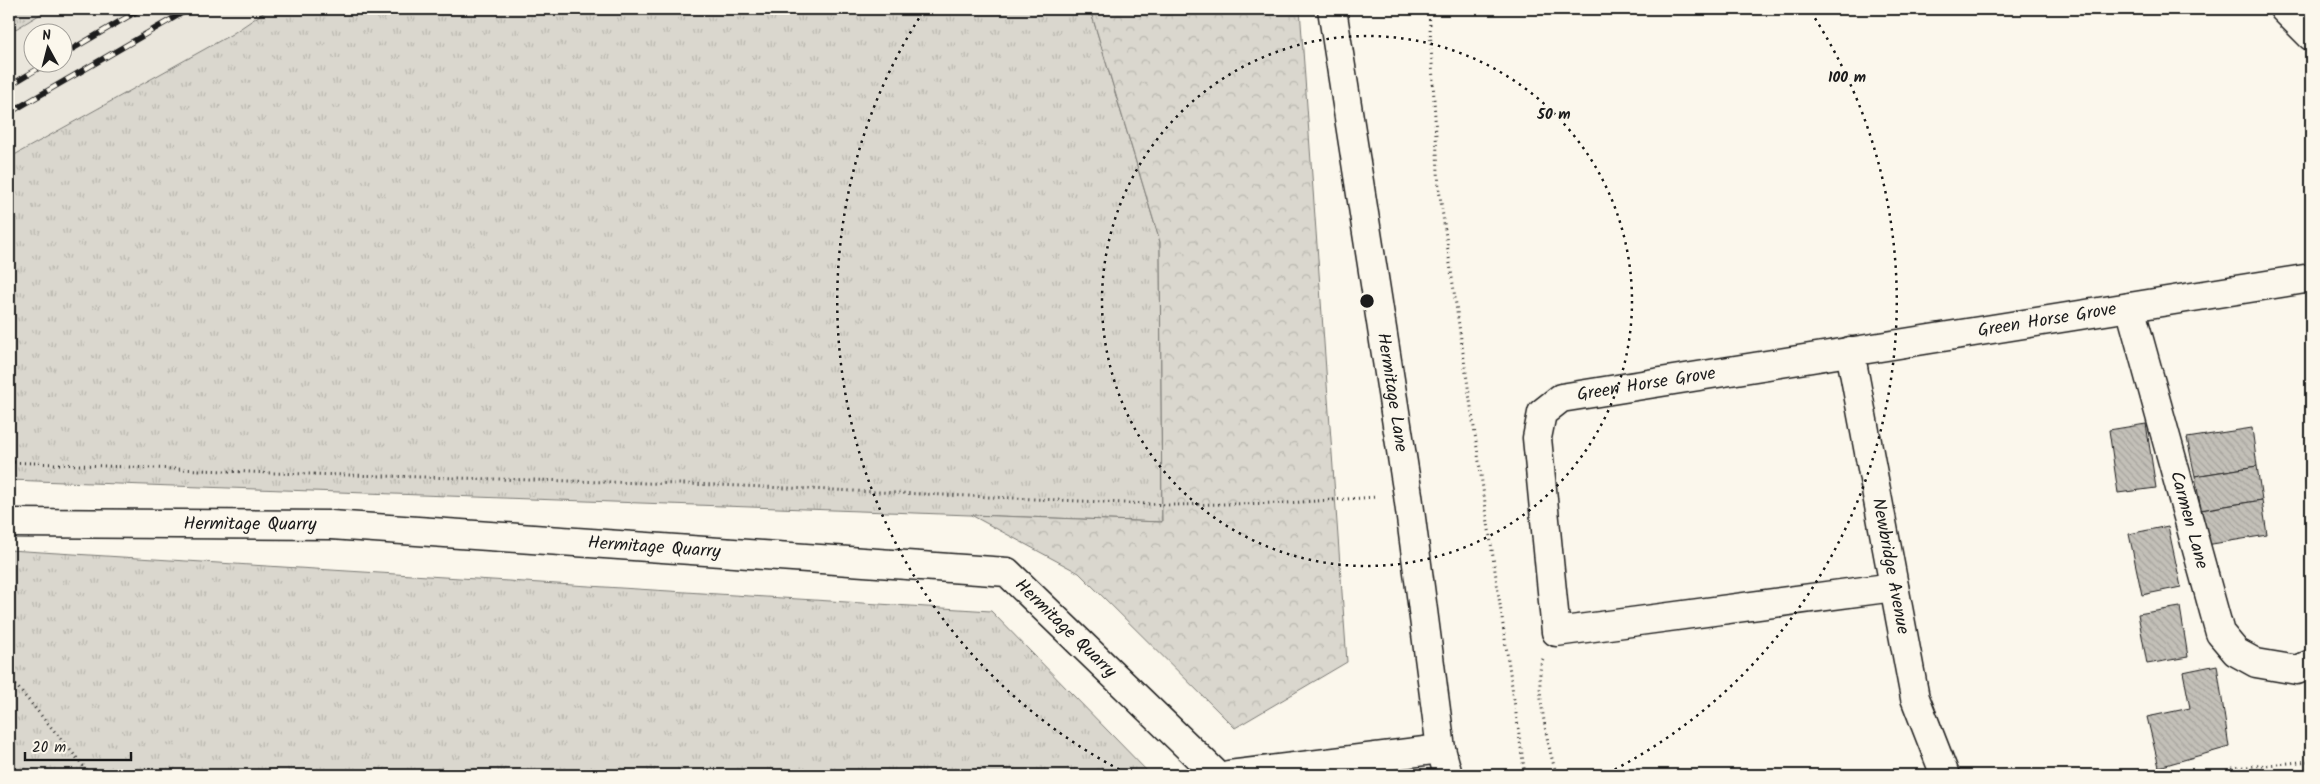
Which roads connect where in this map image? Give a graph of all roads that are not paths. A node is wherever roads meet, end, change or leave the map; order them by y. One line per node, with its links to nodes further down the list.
1 (1332, 9): 10 (street, Hermitage Lane)
2 (2284, 9): 3 (street)
3 (2311, 36)
4 (2311, 278): 5 (street, Green Horse Grove)
5 (2130, 307): 6 (street, Green Horse Grove); 9 (street, Carmen Lane)
6 (1850, 351): 8 (street, Newbridge Avenue); 8 (street, Green Horse Grove)
7 (9, 523): 11 (street, Hermitage Quarry)
8 (1894, 587): 14 (street, Newbridge Avenue)
9 (2311, 664)
10 (1441, 749): 12 (street); 13 (street, Hermitage Lane)
11 (1217, 775)
12 (1229, 775)
13 (1448, 775)
14 (1945, 775)

